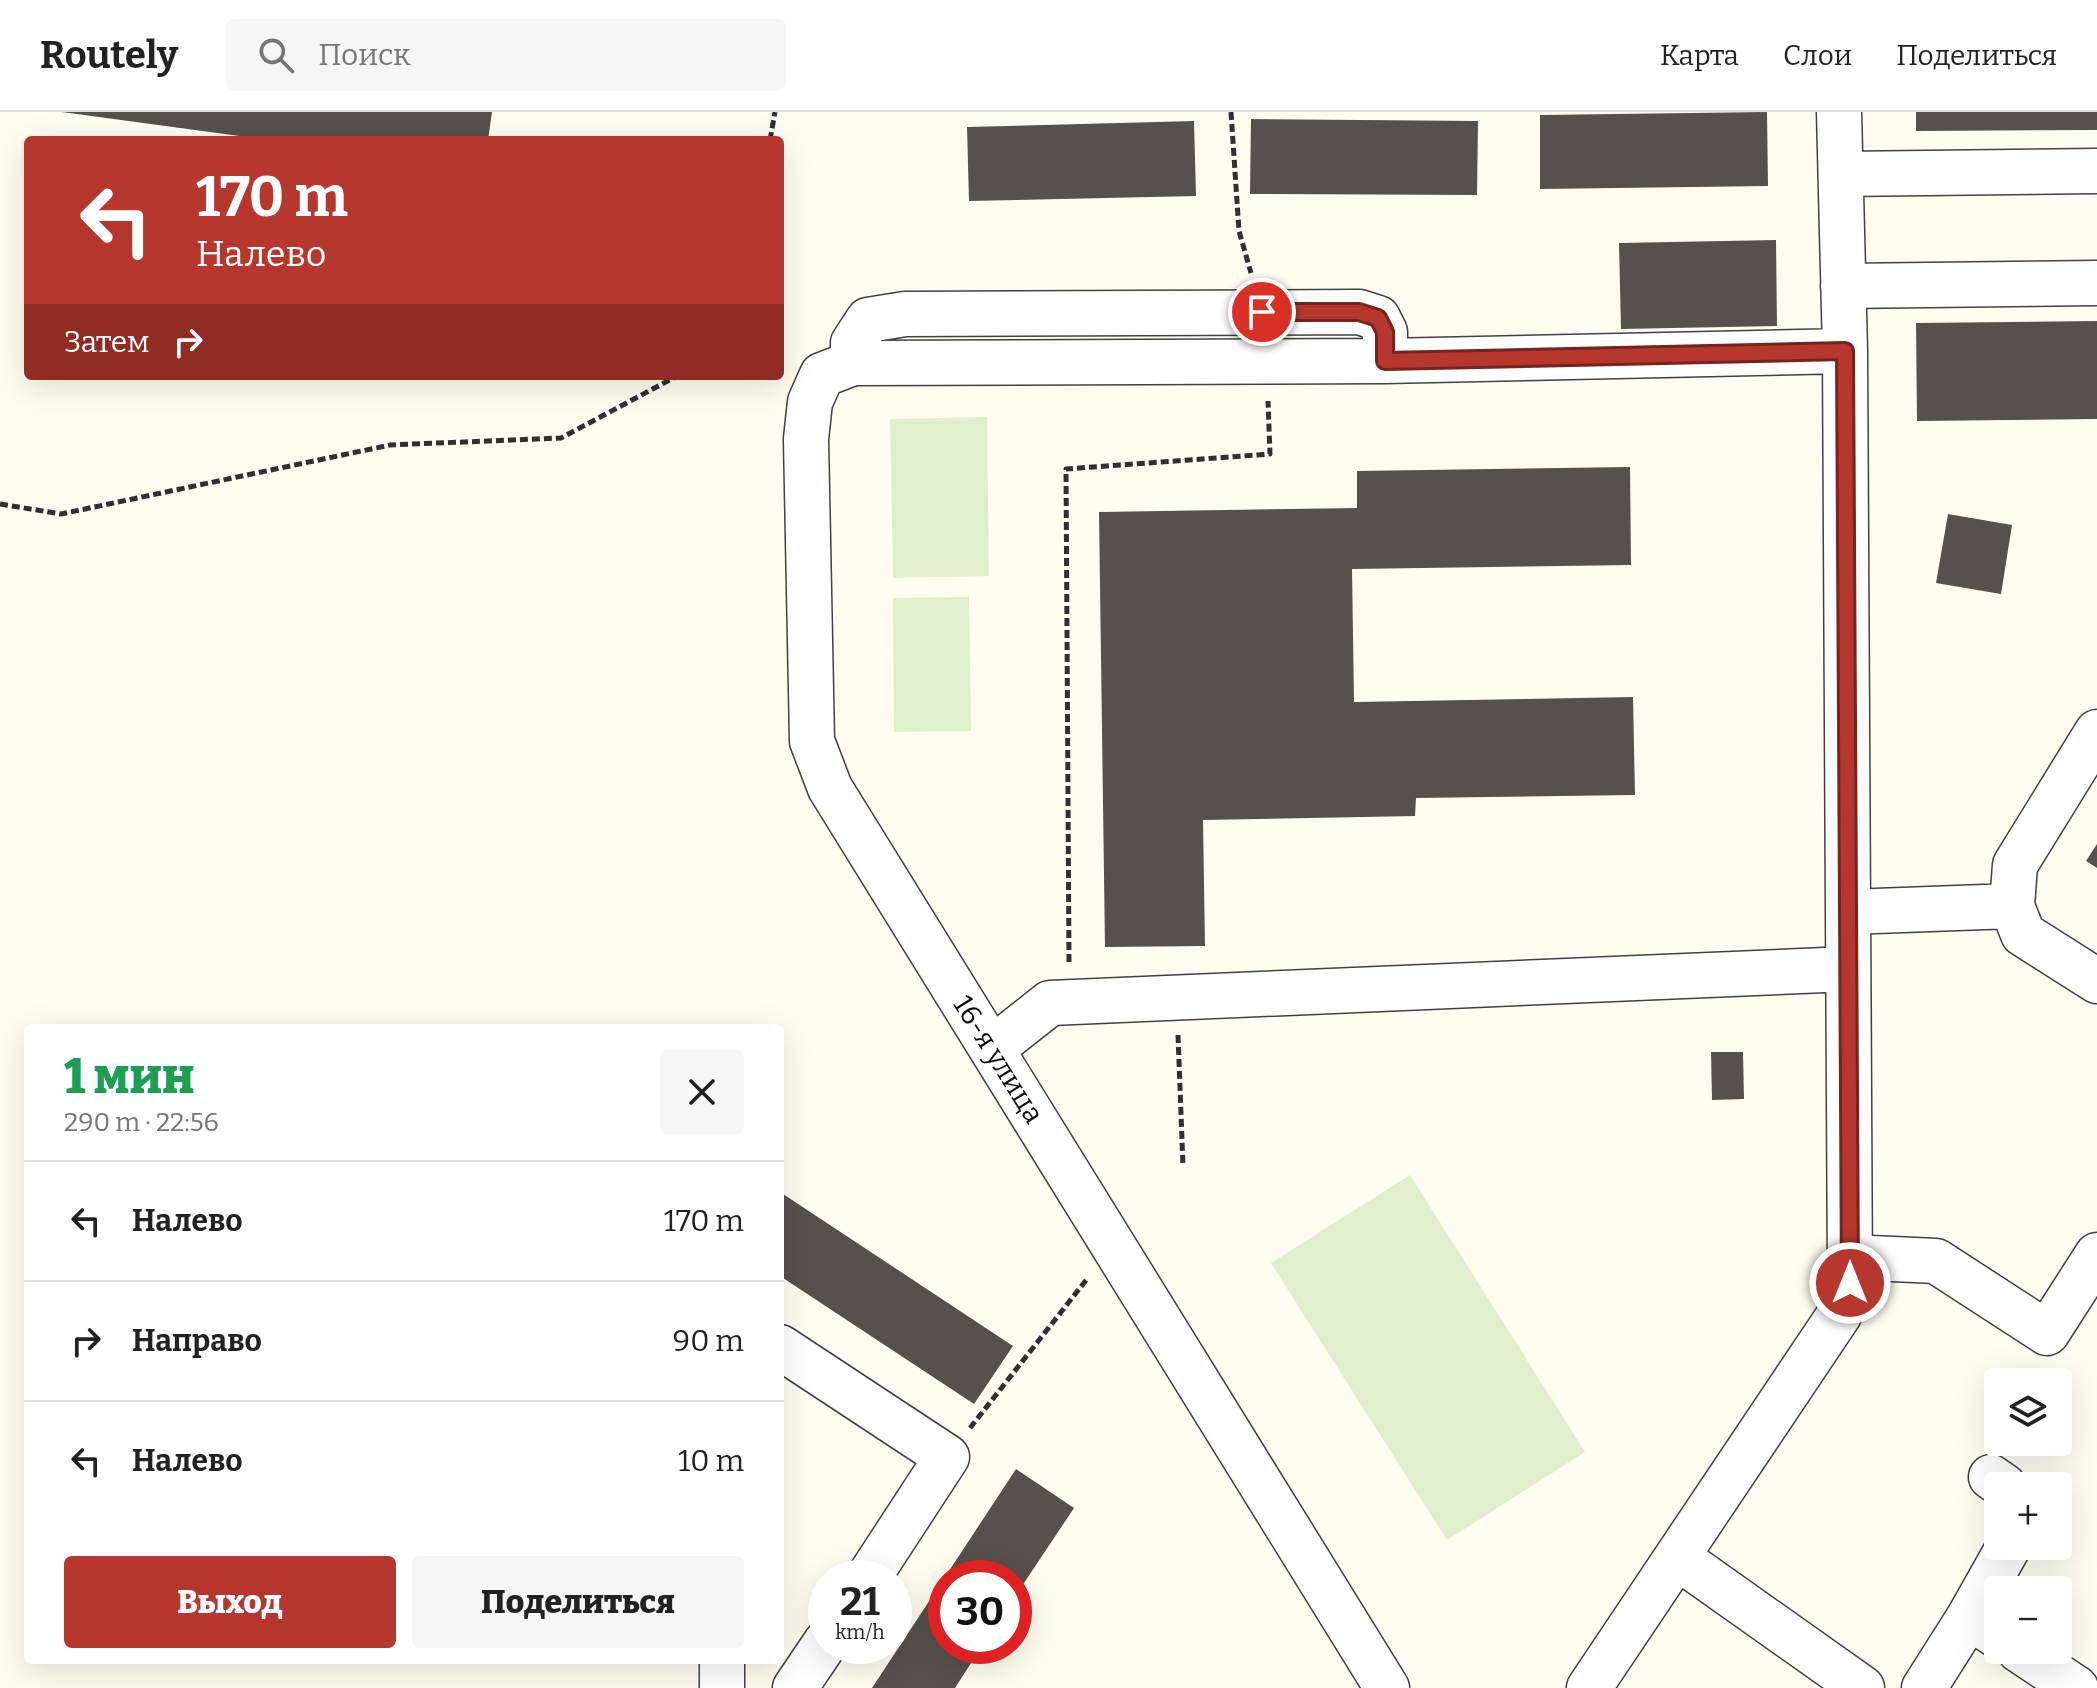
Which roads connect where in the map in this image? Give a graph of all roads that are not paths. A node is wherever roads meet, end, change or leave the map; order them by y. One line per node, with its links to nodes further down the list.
1 (1839, 112): 3 (street)
2 (2097, 171): 3 (street)
3 (1841, 174): 5 (street)
4 (2097, 283): 5 (street)
5 (1843, 286): 6 (street)
6 (1845, 351): 7 (street); 11 (street)
7 (1385, 361): 8 (street); 8 (street, 16-я улица)
8 (838, 369): 14 (street, 16-я улица)
9 (2097, 732): 10 (street)
10 (2012, 906): 11 (street); 13 (street)
11 (1848, 912): 12 (street)
12 (1848, 969): 14 (street); 16 (street)
13 (2097, 981)
14 (993, 1048): 26 (street, 16-я улица)
15 (2097, 1255): 16 (street)
16 (1850, 1257): 18 (street)
17 (784, 1350): 19 (street)
18 (1677, 1557): 27 (street); 28 (street)
19 (880, 1560)
20 (1984, 1626): 29 (street)
21 (722, 1664): 24 (street)
22 (811, 1664): 25 (street)
23 (2040, 1664): 30 (street)
24 (722, 1688)
25 (795, 1688)
26 (1387, 1688)
27 (1589, 1688)
28 (1862, 1688)
29 (1924, 1688)
30 (2076, 1688)

